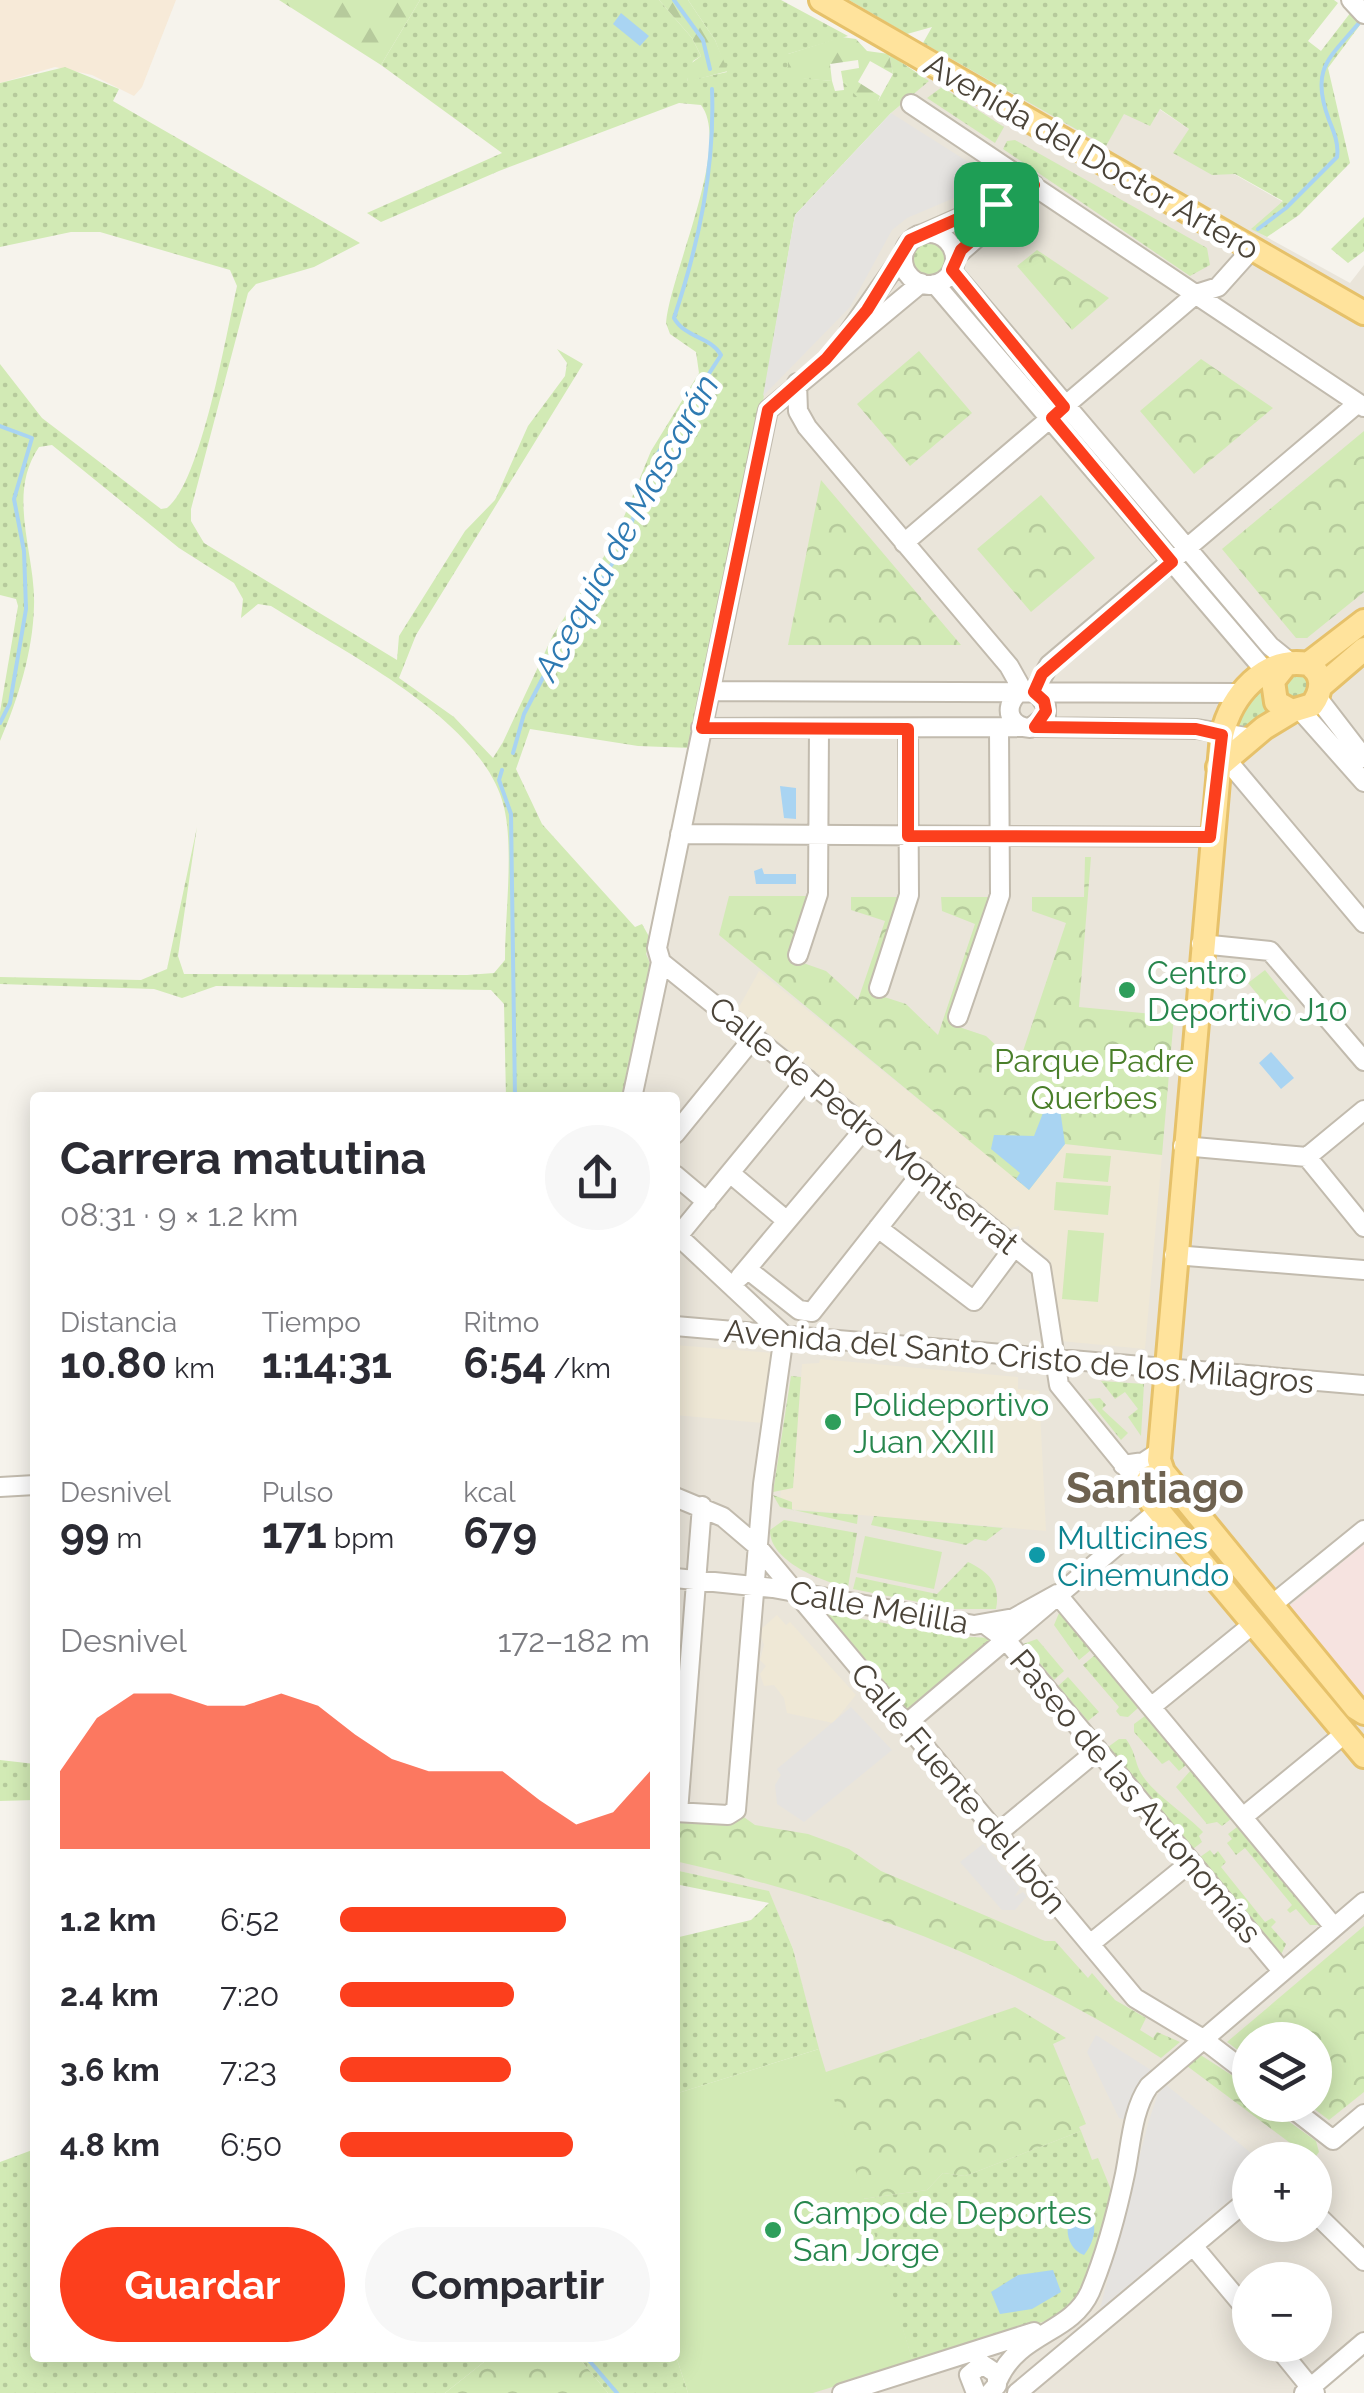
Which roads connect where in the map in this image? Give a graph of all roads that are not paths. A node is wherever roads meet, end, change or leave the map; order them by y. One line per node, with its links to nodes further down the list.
1 (820, 0): 7 (main road, Avenida del Doctor Artero)
2 (1351, 0): 3 (street)
3 (1364, 14)
4 (912, 104): 5 (street)
5 (1034, 185): 6 (street); 9 (street); 11 (street)
6 (925, 233): 8 (street); 9 (street)
7 (1252, 249): 11 (street); 12 (main road, Avenida del Doctor Artero)
8 (903, 255): 10 (street); 13 (street)
9 (953, 264): 10 (street); 16 (street)
10 (928, 283): 13 (street); 16 (street)
11 (1196, 294): 15 (street); 16 (street)
12 (1364, 313)
13 (826, 359): 14 (street)
14 (796, 383): 17 (street); 18 (street)
15 (1361, 405): 20 (street)
16 (1058, 412): 19 (street); 20 (street); 21 (street)
17 (764, 424): 18 (street); 25 (street)
18 (807, 427): 19 (street)
19 (904, 543): 26 (street)
20 (1188, 550): 21 (street); 24 (street)
21 (1172, 562): 24 (street); 26 (street)
22 (1364, 621): 24 (main road)
23 (1364, 648): 28 (main road)
24 (1285, 669): 27 (main road); 28 (main road); 28 (main road)
25 (710, 690): 26 (street); 30 (street)
26 (1028, 693): 27 (street); 29 (street); 29 (street)
27 (1239, 693): 34 (main road)
28 (1308, 701): 35 (main road); 36 (street); 38 (street)
29 (1028, 727): 33 (street); 34 (street)
30 (702, 728): 31 (street); 39 (street)
31 (819, 728): 32 (street); 40 (street)
32 (908, 729): 33 (street); 41 (street)
33 (999, 729): 42 (street)
34 (1222, 735): 35 (street); 37 (main road)
35 (1252, 738): 37 (main road)
36 (1364, 758)
37 (1222, 763): 43 (main road); 44 (street)
38 (1364, 782)
39 (680, 834): 40 (street); 47 (street)
40 (818, 835): 41 (street); 46 (street)
41 (908, 836): 42 (street); 48 (street)
42 (999, 836): 43 (street); 49 (street)
43 (1210, 837): 45 (main road)
44 (1364, 923)
45 (1201, 944): 51 (street); 57 (main road)
46 (798, 955)
47 (662, 962): 50 (street, Calle de Pedro Montserrat); 53 (street)
48 (879, 988)
49 (958, 1017)
50 (754, 1037): 52 (street, Calle de Pedro Montserrat); 56 (street)
51 (1364, 1061)
52 (807, 1080): 55 (street, Calle de Pedro Montserrat); 60 (street)
53 (633, 1092)
54 (1364, 1110): 58 (street)
55 (866, 1127): 59 (street, Calle de Pedro Montserrat); 63 (street)
56 (680, 1128)
57 (1183, 1146): 58 (street); 69 (main road)
58 (1306, 1157): 64 (street)
59 (923, 1172): 65 (street); 68 (street, Calle de Pedro Montserrat)
60 (730, 1173): 62 (street); 63 (street)
61 (680, 1180): 62 (street)
62 (707, 1202): 66 (street)
63 (787, 1221): 70 (street)
64 (1364, 1227)
65 (878, 1228): 68 (street); 70 (street)
66 (680, 1234)
67 (680, 1238): 72 (street)
68 (1015, 1246): 75 (street, Calle de Pedro Montserrat)
69 (1174, 1255): 71 (street); 76 (main road)
70 (747, 1269): 72 (street)
71 (1364, 1270)
72 (734, 1285): 74 (street)
73 (680, 1326): 74 (street, Avenida del Santo Cristo de los Milagros)
74 (784, 1335): 75 (street, Avenida del Santo Cristo de los Milagros); 87 (street)
75 (1053, 1359): 76 (street, Avenida del Santo Cristo de los Milagros); 78 (street, Calle de Pedro Montserrat)
76 (1164, 1370): 77 (street, Avenida del Santo Cristo de los Milagros); 79 (main road)
77 (1364, 1386)
78 (1123, 1465): 79 (street); 82 (street, Calle de Pedro Montserrat)
79 (1163, 1467): 82 (main road); 85 (street); 93 (main road)
80 (30, 1486): 81 (street)
81 (0, 1487)
82 (1143, 1488): 85 (main road)
83 (680, 1499): 84 (street, Calle Fuente del Ibón)
84 (702, 1506): 87 (street, Calle Fuente del Ibón); 89 (street)
85 (1157, 1510): 92 (street); 94 (main road)
86 (1364, 1530): 93 (street)
87 (756, 1546): 90 (street); 91 (street, Calle Fuente del Ibón)
88 (680, 1579): 89 (street, Calle Melilla)
89 (696, 1581): 90 (street, Calle Melilla); 101 (street)
90 (754, 1586): 91 (street, Calle Melilla); 102 (street)
91 (794, 1592): 95 (street, Calle Melilla); 98 (street, Calle Fuente del Ibón)
92 (1057, 1594): 95 (street, Calle Melilla); 96 (street); 97 (street, Paseo de las Autonomías)
93 (1272, 1605): 94 (main road); 99 (main road)
94 (1251, 1624): 97 (street); 99 (main road)
95 (986, 1625): 96 (street, Paseo de las Autonomías)
96 (1006, 1640): 98 (street); 100 (street, Paseo de las Autonomías)
97 (1151, 1707): 103 (street, Paseo de las Autonomías)
98 (906, 1724): 104 (street, Calle Fuente del Ibón)
99 (1354, 1730): 103 (street)
100 (1098, 1750): 104 (street); 105 (street, Paseo de las Autonomías)
101 (680, 1776)
102 (680, 1812)
103 (1243, 1817): 107 (street, Paseo de las Autonomías)
104 (998, 1834): 108 (street, Calle Fuente del Ibón)
105 (1191, 1862): 108 (street); 109 (street, Paseo de las Autonomías)
106 (1364, 1902): 107 (street)
107 (1334, 1927): 109 (street)
108 (1090, 1944): 110 (street, Calle Fuente del Ibón)
109 (1282, 1971): 110 (street)
110 (1202, 2039): 111 (street, Calle Fuente del Ibón); 119 (street)
111 (1232, 2062)
112 (1364, 2114): 113 (street)
113 (1310, 2122)
114 (1232, 2213): 116 (street)
115 (1332, 2230): 117 (street)
116 (1194, 2246): 118 (street); 125 (street)
117 (1364, 2261)
118 (1232, 2292)
119 (1054, 2326): 120 (street); 125 (street)
120 (1022, 2335): 122 (street); 124 (street)
121 (1364, 2342): 126 (street)
122 (958, 2357): 124 (street); 127 (street)
123 (1289, 2362): 126 (street)
124 (981, 2366): 125 (street); 128 (street)
125 (1002, 2389)
126 (1310, 2391)
127 (842, 2393)
128 (976, 2393)

